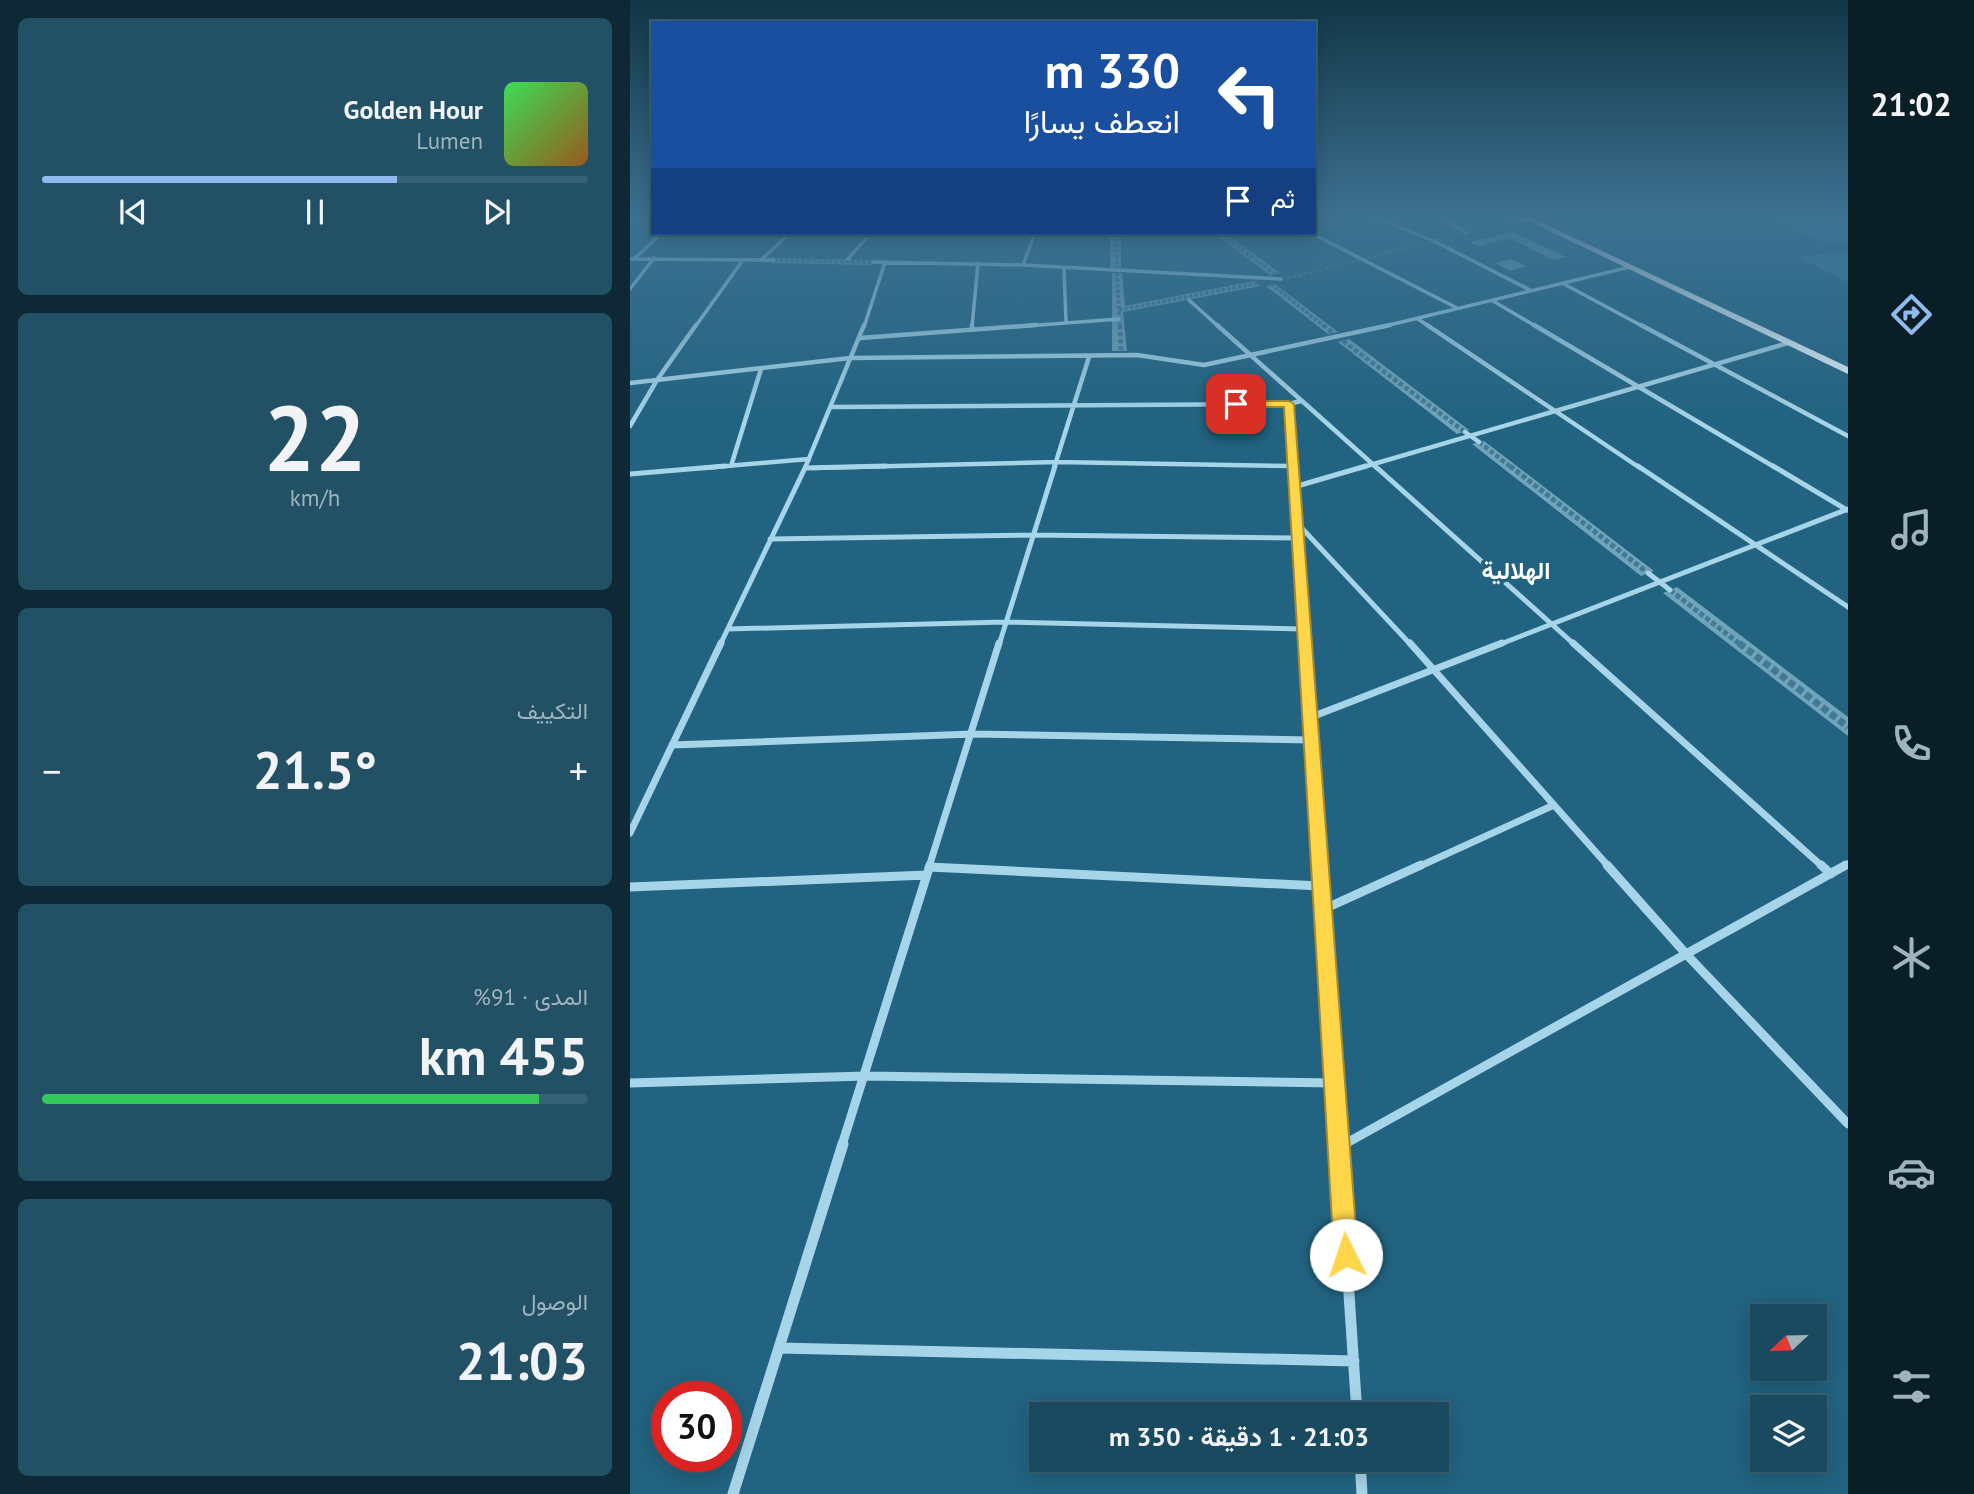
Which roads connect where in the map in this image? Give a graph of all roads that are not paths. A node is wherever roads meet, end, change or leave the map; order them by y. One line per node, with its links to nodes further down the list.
1 (726, 284): 30 (street)
2 (878, 284): 20 (street)
3 (976, 284): 17 (street)
4 (1065, 284): 16 (street)
5 (1409, 284): 13 (street)
6 (1518, 284): 10 (street)
7 (1564, 284): 10 (street); 27 (street)
8 (1665, 284): 22 (main road)
9 (1682, 284): 26 (main road)
10 (1532, 291): 12 (street)
11 (1189, 300): 23 (street)
12 (1493, 300): 13 (street); 32 (street)
13 (1458, 309): 14 (street)
14 (1418, 318): 19 (street); 37 (street)
15 (1119, 319): 16 (street)
16 (1066, 321): 17 (street)
17 (972, 329): 20 (street)
18 (1333, 333): 19 (street)
19 (1338, 337): 21 (street); 23 (street)
20 (860, 338): 25 (street)
21 (1343, 341)
22 (1788, 343): 27 (street); 29 (main road)
23 (1251, 356): 24 (street); 33 (street)
24 (1088, 357): 25 (street); 34 (street)
25 (850, 358): 28 (street); 36 (street)
26 (1848, 359)
27 (1715, 365): 32 (street); 41 (street)
28 (761, 369): 30 (street); 46 (street)
29 (1848, 372)
30 (657, 380): 31 (street); 38 (street)
31 (630, 383)
32 (1639, 387): 37 (street); 51 (street)
33 (1301, 401): 35 (street); 45 (street)
34 (1076, 404): 35 (street); 36 (street); 44 (street)
35 (1289, 404): 47 (street)
36 (831, 407): 43 (street)
37 (1556, 411): 40 (street); 56 (street)
38 (630, 426)
39 (1465, 432): 40 (street)
40 (1471, 436): 42 (street); 45 (street)
41 (1848, 436)
42 (1479, 442)
43 (809, 459): 46 (street); 48 (street)
44 (1057, 462): 47 (street); 48 (street); 53 (street)
45 (1374, 464): 50 (street); 62 (street)
46 (732, 466): 49 (street)
47 (1292, 466): 50 (street)
48 (805, 468): 55 (street)
49 (630, 474)
50 (1294, 487): 52 (street)
51 (1847, 510): 56 (street)
52 (1296, 523): 54 (street); 65 (street)
53 (1032, 535): 54 (street); 55 (street); 61 (street)
54 (1297, 538): 64 (street)
55 (770, 539): 63 (street)
56 (1756, 545): 58 (street); 60 (street)
57 (1648, 573): 58 (street)
58 (1660, 582): 59 (street); 62 (street)
59 (1670, 590)
60 (1848, 607)
61 (1005, 622): 63 (street); 64 (street); 67 (street)
62 (1553, 624): 65 (street); 74 (street)
63 (728, 629): 69 (street)
64 (1303, 629): 66 (street)
65 (1436, 670): 66 (street); 70 (street)
66 (1309, 718): 68 (street)
67 (972, 734): 68 (street); 69 (street); 73 (street)
68 (1311, 740): 75 (street)
69 (672, 745): 71 (street)
70 (1554, 805): 77 (street); 78 (street)
71 (630, 833)
72 (1848, 864): 74 (street)
73 (928, 871): 75 (street); 76 (street); 79 (street)
74 (1831, 874): 78 (street)
75 (1320, 886): 77 (street)
76 (630, 887)
77 (1322, 910): 81 (street)
78 (1687, 956): 82 (street); 83 (street)
79 (866, 1076): 80 (street); 81 (street); 84 (street)
80 (630, 1083)
81 (1333, 1083): 83 (street)
82 (1848, 1124)
83 (1338, 1148): 85 (street)
84 (779, 1348): 85 (street); 88 (street)
85 (1354, 1361): 86 (street)
86 (1356, 1402)
87 (1361, 1472): 89 (street)
88 (733, 1494)
89 (1362, 1494)

